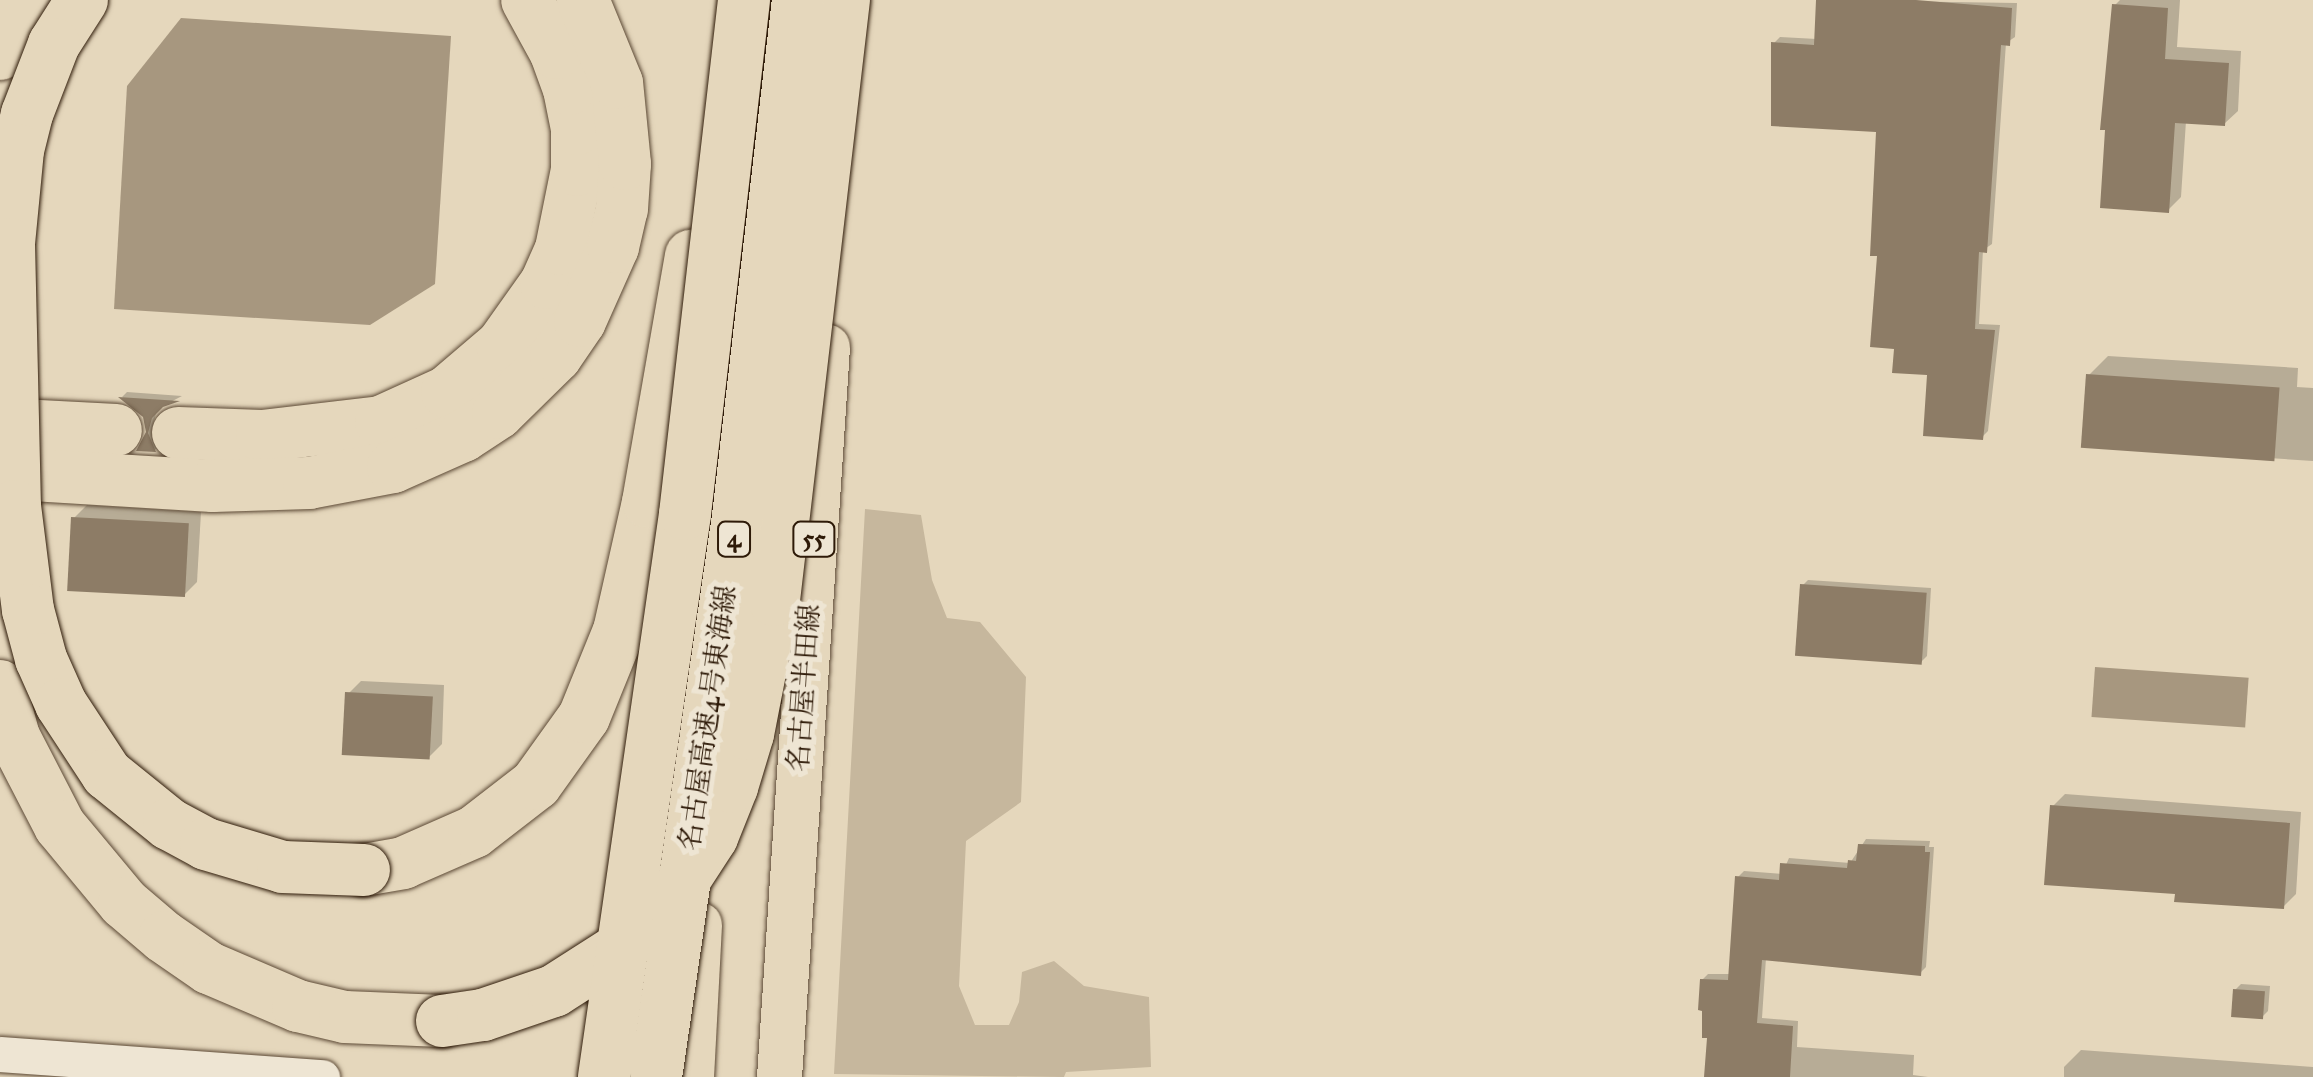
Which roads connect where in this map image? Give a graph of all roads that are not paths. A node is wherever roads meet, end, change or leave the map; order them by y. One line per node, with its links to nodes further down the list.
1 (26, 0): 9 (highway)
2 (82, 0): 5 (highway, bridge)
3 (527, 0): 12 (highway)
4 (583, 0): 13 (highway)
5 (723, 0)
6 (744, 0): 17 (highway, 名古屋高速4号東海線 / 4, bridge); 19 (main road)
7 (798, 0): 18 (highway, 名古屋高速4号東海線 / 4, bridge)
8 (842, 0): 14 (highway, bridge); 20 (main road, 名古屋半田線 / 55)
9 (0, 54)
10 (0, 424): 11 (highway)
11 (116, 430)
12 (198, 434)
13 (0, 473)
14 (0, 686)
15 (0, 1054): 16 (street)
16 (322, 1077)
17 (604, 1077)
18 (656, 1077)
19 (691, 1077)
20 (779, 1077)

